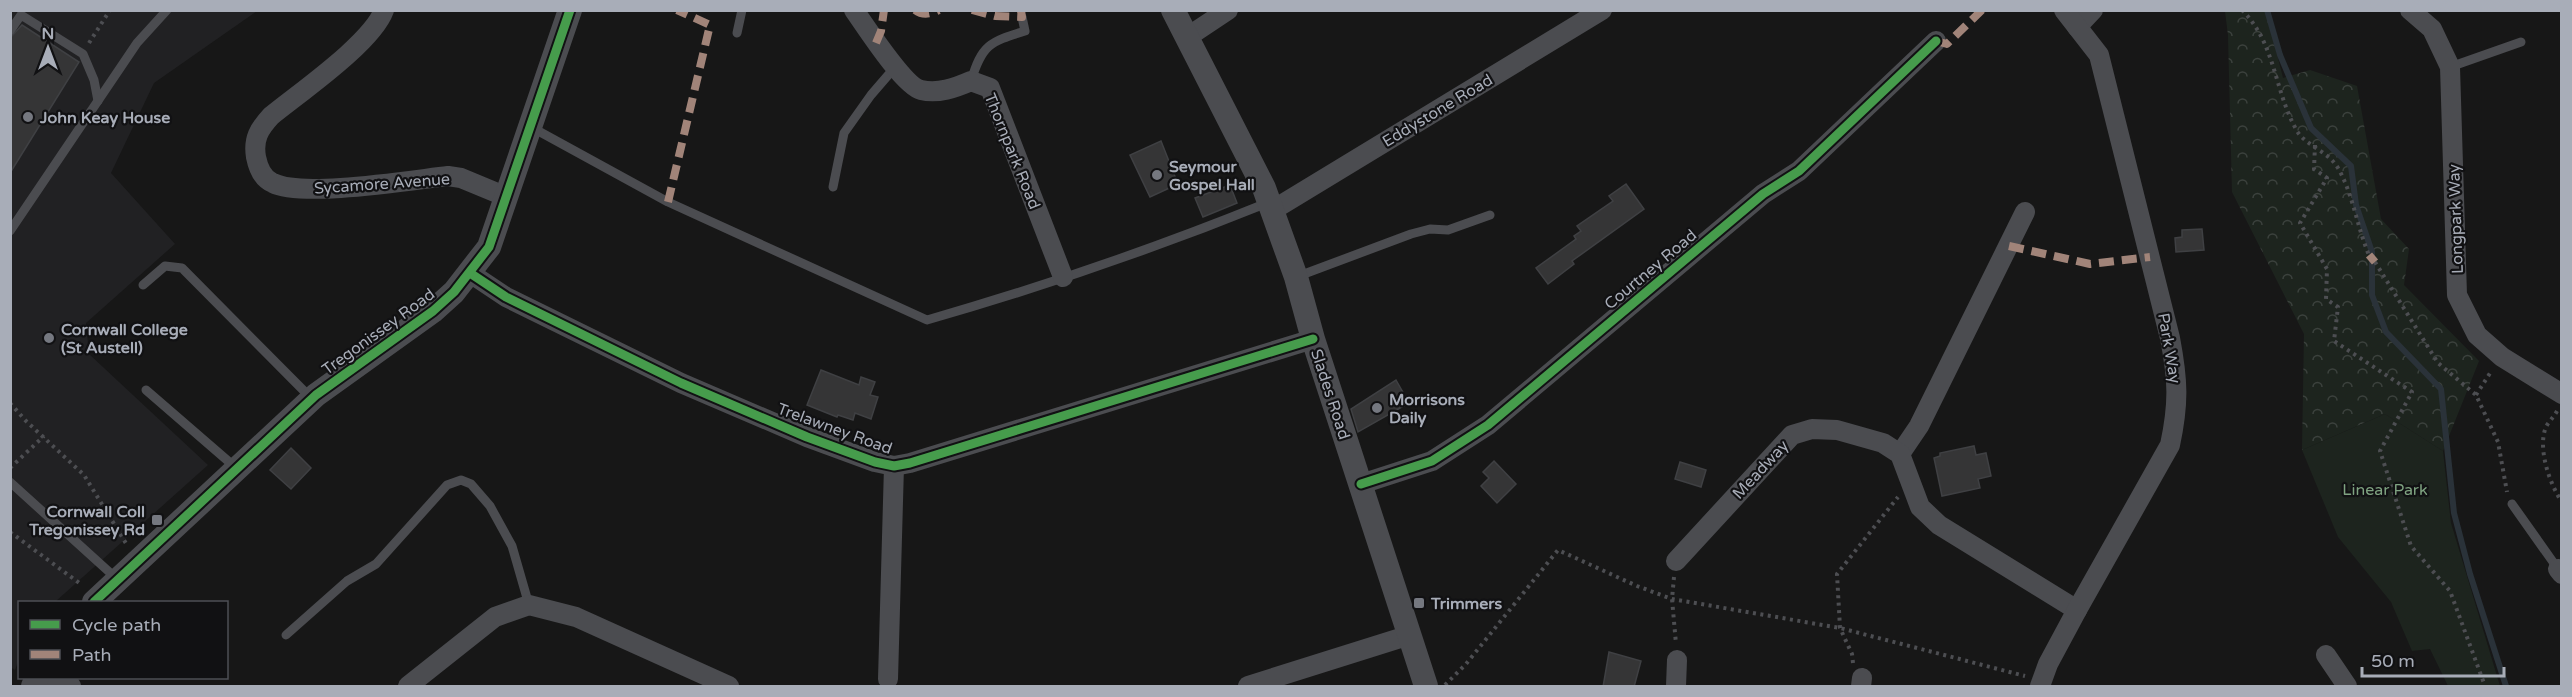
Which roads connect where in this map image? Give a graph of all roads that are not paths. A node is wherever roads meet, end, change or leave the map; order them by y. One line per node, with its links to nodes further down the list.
1 (167, 10): 22 (lane)
2 (384, 10): 25 (street, Sycamore Avenue)
3 (570, 10): 23 (street, Tregonissey Road)
4 (742, 10): 15 (lane)
5 (854, 10): 19 (street, Thornpark Road)
6 (1173, 10): 16 (street, Slades Road)
7 (1228, 10): 16 (street)
8 (1602, 10): 26 (street, Eddystone Road)
9 (2064, 10): 13 (street, Park Way)
10 (2093, 10): 13 (street)
11 (2410, 10): 20 (street, Longpark Way)
12 (1022, 17): 21 (lane)
13 (2077, 27): 49 (street, Park Way)
14 (10, 31): 22 (lane)
15 (736, 33)
16 (1186, 38): 26 (street, Slades Road)
17 (1936, 41): 42 (street, Courtney Road)
18 (2521, 42): 20 (lane)
19 (896, 66): 21 (street, Thornpark Road); 24 (lane)
20 (2451, 67): 37 (street, Longpark Way)
21 (971, 81): 31 (street, Thornpark Road)
22 (98, 101): 29 (lane)
23 (531, 127): 25 (street, Tregonissey Road); 31 (lane)
24 (832, 187)
25 (507, 197): 30 (street, Tregonissey Road)
26 (1271, 206): 31 (lane); 32 (street, Slades Road)
27 (2025, 212): 38 (street)
28 (1490, 215): 32 (lane)
29 (10, 231)
30 (470, 273): 36 (street, Tregonissey Road); 39 (street, Trelawney Road)
31 (1063, 277)
32 (1296, 277): 34 (street, Slades Road)
33 (142, 285): 36 (lane)
34 (1313, 339): 39 (street, Trelawney Road); 42 (street, Slades Road)
35 (146, 390): 40 (lane)
36 (312, 399): 40 (street, Tregonissey Road)
37 (2560, 400)
38 (1900, 454): 44 (street, Meadway); 49 (street)
39 (894, 466): 55 (street)
40 (238, 469): 46 (street, Tregonissey Road)
41 (10, 482): 46 (lane)
42 (1361, 484): 51 (street, Slades Road)
43 (2512, 504): 45 (lane)
44 (1676, 561)
45 (2560, 571)
46 (119, 580): 47 (street, Tregonissey Road)
47 (97, 600)
48 (529, 605): 50 (lane); 58 (street); 59 (street)
49 (2077, 609): 56 (street, Park Way)
50 (286, 634)
51 (1410, 635): 60 (street); 61 (street, Slades Road)
52 (2326, 656): 63 (street)
53 (1677, 660): 62 (street)
54 (54, 679): 57 (street)
55 (888, 679)
56 (2040, 683)
57 (71, 687)
58 (408, 687)
59 (729, 687)
60 (1248, 687)
61 (1426, 687)
62 (1676, 687)
63 (2347, 687)

